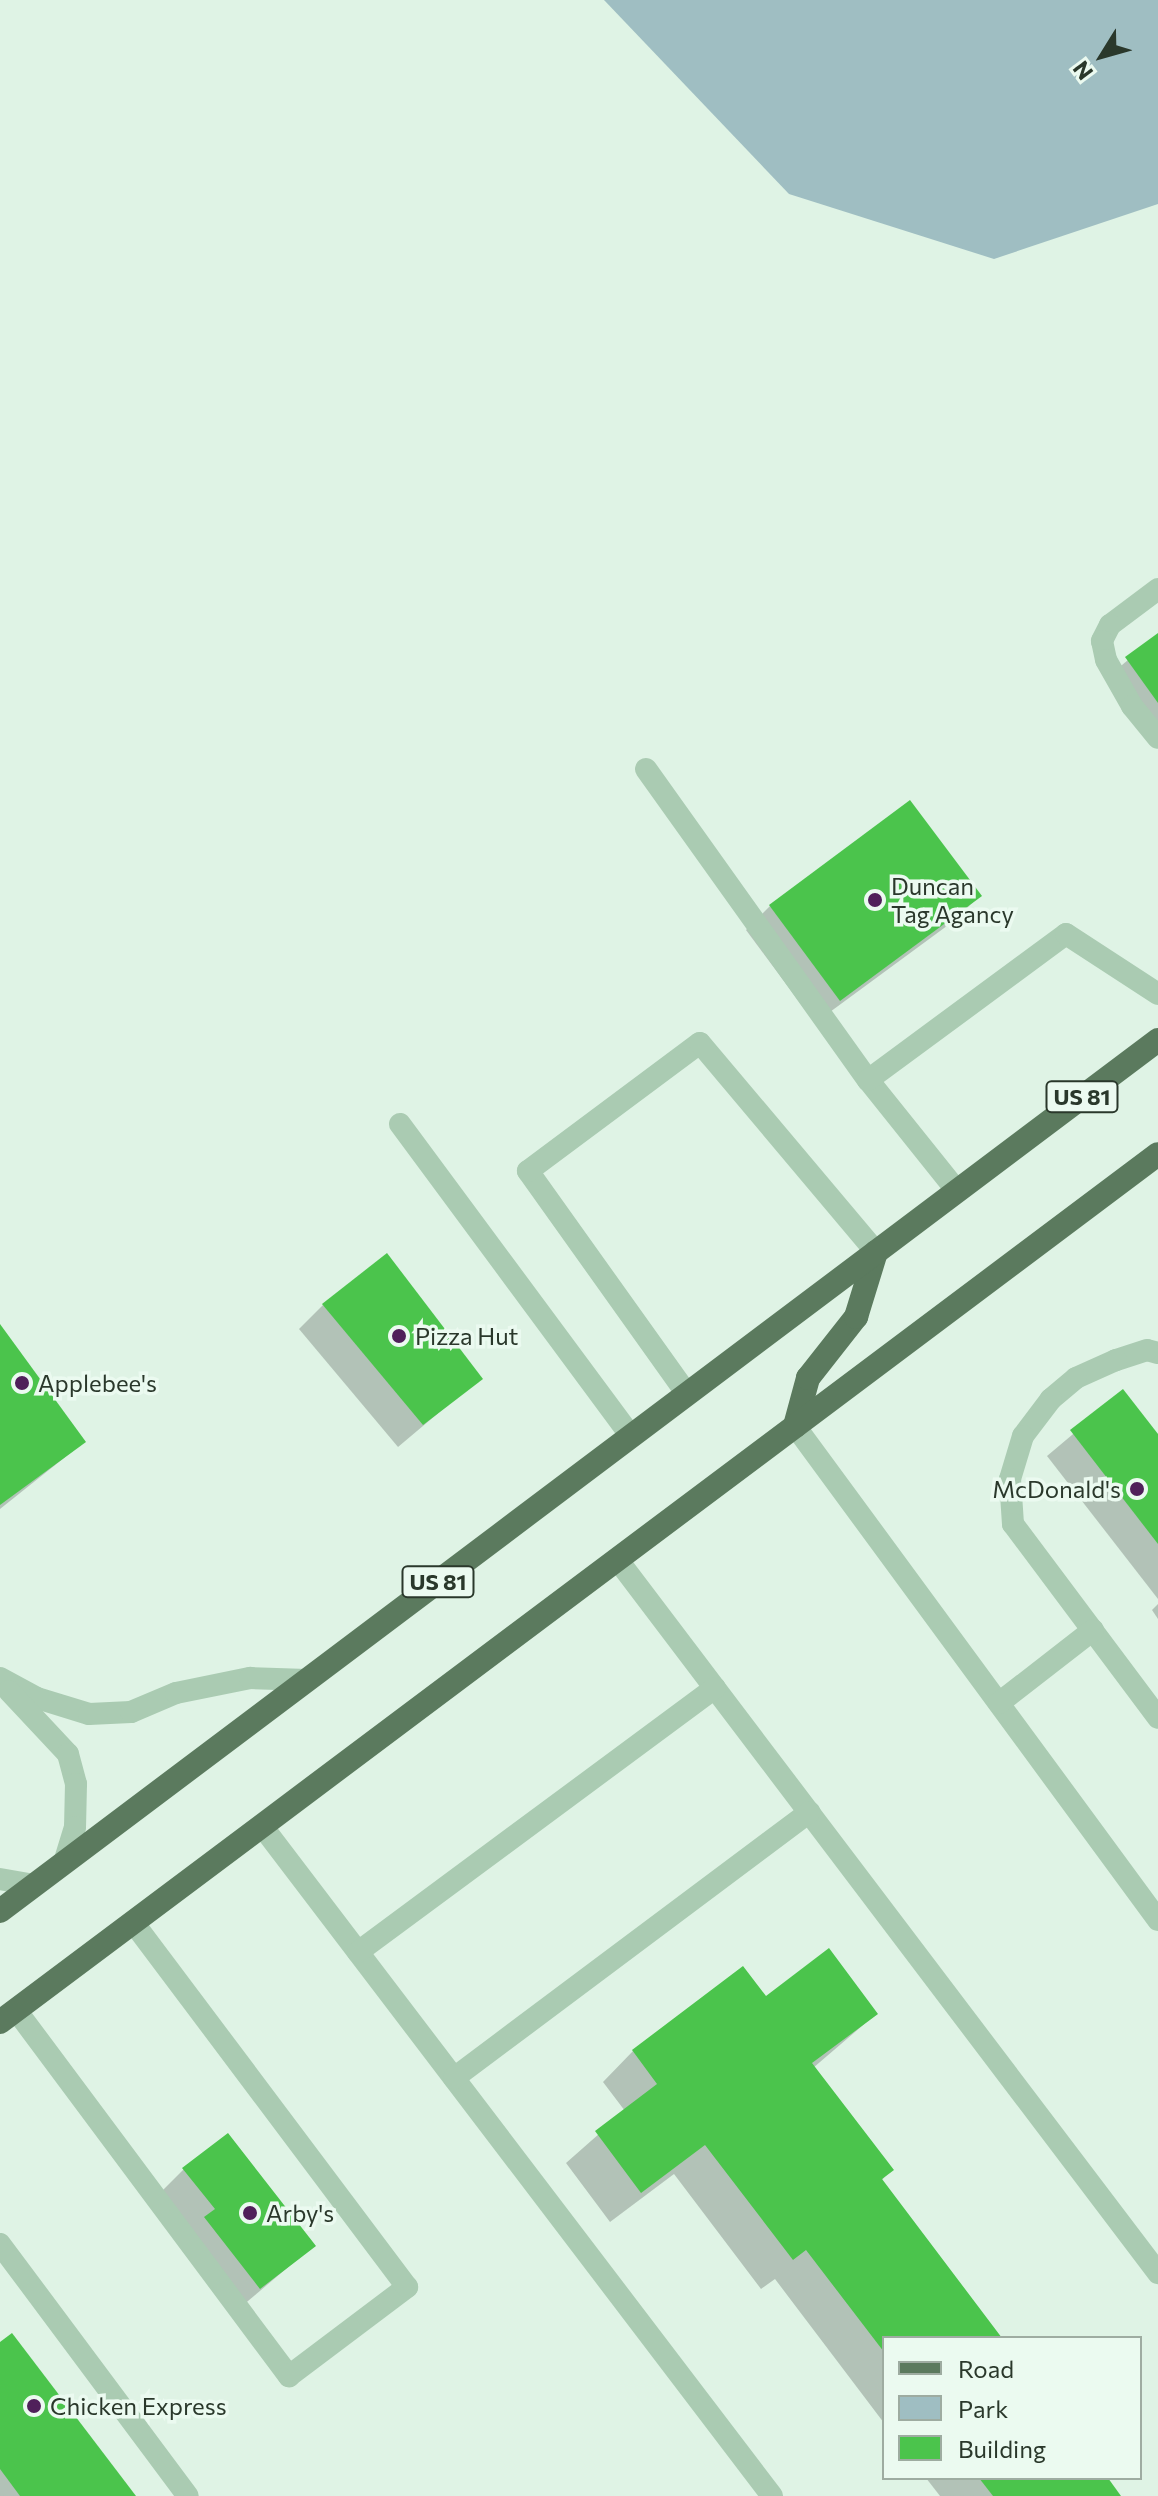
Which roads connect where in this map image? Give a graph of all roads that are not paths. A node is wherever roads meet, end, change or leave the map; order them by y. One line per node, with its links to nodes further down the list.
1 (1158, 589): 2 (lane)
2 (1158, 738)
3 (646, 769): 6 (lane)
4 (1158, 994): 6 (lane)
5 (1158, 1040): 9 (main road, US 81)
6 (868, 1080): 9 (lane)
7 (400, 1124): 14 (lane)
8 (1158, 1154): 13 (main road)
9 (957, 1191): 10 (main road, US 81)
10 (876, 1252): 12 (main road, US 81); 12 (lane); 13 (main road)
11 (1158, 1353): 16 (lane)
12 (687, 1394): 14 (main road, US 81)
13 (795, 1426): 15 (main road); 20 (lane)
14 (631, 1436): 18 (main road, US 81)
15 (617, 1559): 19 (lane); 23 (main road)
16 (1093, 1630): 20 (lane); 21 (lane)
17 (0, 1679): 18 (lane); 24 (lane)
18 (307, 1680): 24 (main road, US 81)
19 (715, 1688): 22 (lane); 30 (lane)
20 (999, 1703): 28 (lane)
21 (1158, 1718)
22 (809, 1812): 32 (lane); 34 (lane)
23 (262, 1826): 29 (main road); 30 (lane)
24 (64, 1863): 26 (main road, US 81)
25 (0, 1879): 26 (lane)
26 (34, 1885): 27 (main road, US 81)
27 (0, 1911)
28 (1158, 1920)
29 (133, 1922): 31 (main road); 31 (lane)
30 (358, 1952): 32 (lane)
31 (8, 2016)
32 (454, 2078): 36 (lane)
33 (0, 2244): 35 (lane)
34 (1158, 2273)
35 (188, 2496)
36 (772, 2496)

